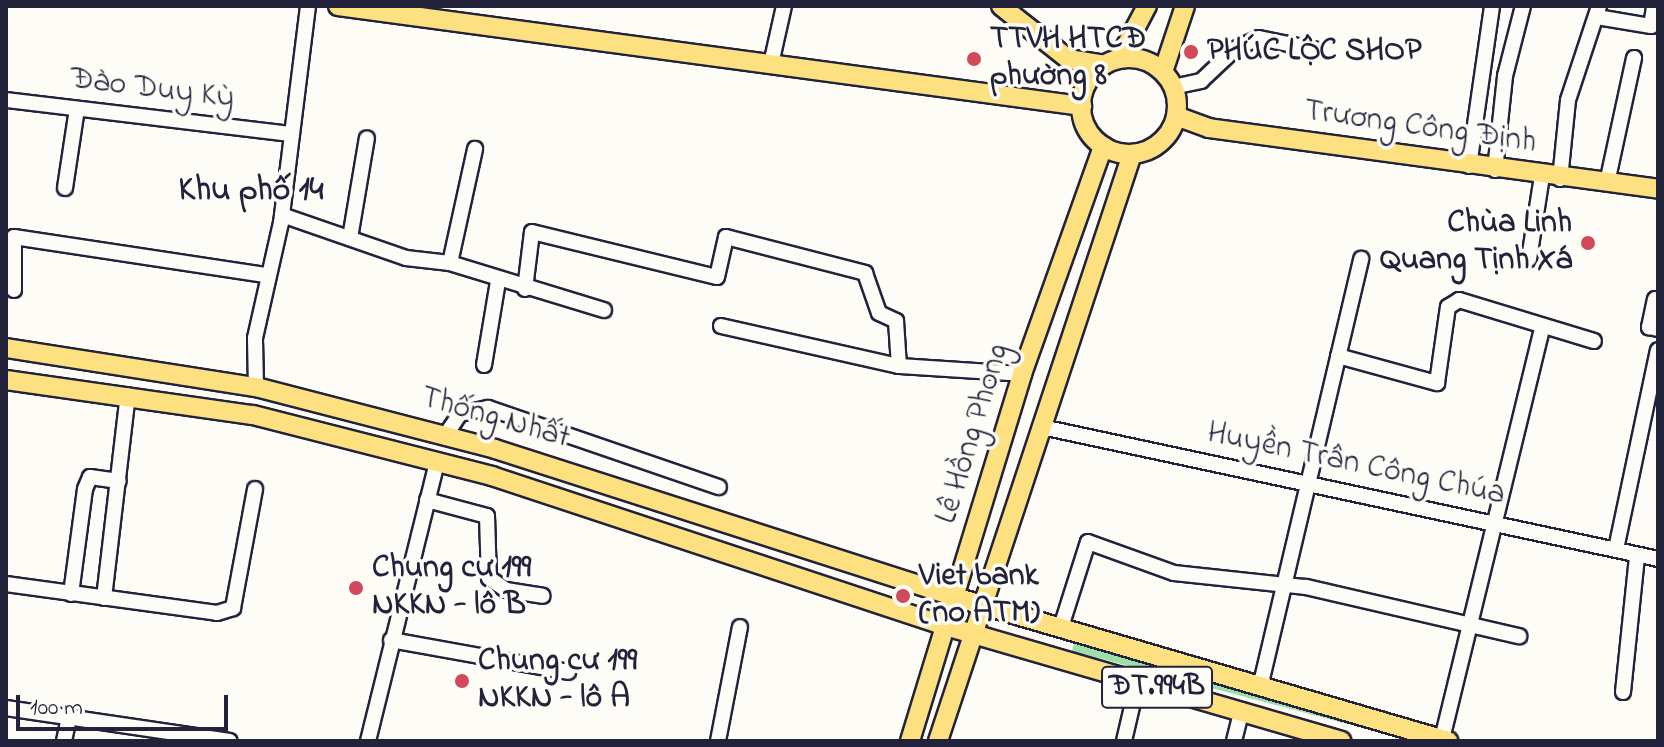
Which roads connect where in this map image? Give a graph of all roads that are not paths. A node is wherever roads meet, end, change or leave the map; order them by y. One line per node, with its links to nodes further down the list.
1 (308, 6): 20 (street)
2 (339, 6): 14 (main road)
3 (784, 6): 14 (street)
4 (1001, 6): 13 (main road)
5 (1147, 6): 13 (main road)
6 (1185, 6): 15 (main road)
7 (1492, 6): 25 (street)
8 (1523, 6): 26 (street)
9 (1654, 6): 10 (street)
10 (1598, 11): 27 (street)
11 (1317, 50): 15 (street)
12 (1634, 58): 28 (street)
13 (1112, 62): 15 (main road); 17 (main road)
14 (771, 64): 17 (main road)
15 (1168, 79): 19 (main road)
16 (6, 100): 18 (street, Đào Duy Kỳ)
17 (1082, 106): 22 (main road)
18 (77, 109): 20 (street, Đào Duy Kỳ); 29 (street)
19 (1176, 116): 24 (main road); 25 (main road, Trương Công Định)
20 (292, 134): 31 (street)
21 (367, 138): 32 (street)
22 (1103, 146): 24 (main road); 51 (main road, Lê Hồng Phong)
23 (475, 149): 35 (street)
24 (1132, 154): 56 (main road, Lê Hồng Phong)
25 (1469, 166): 26 (main road, Trương Công Định)
26 (1495, 170): 27 (main road, Trương Công Định)
27 (1551, 178): 28 (main road, Trương Công Định); 34 (street)
28 (1607, 183): 30 (main road, Trương Công Định)
29 (65, 188)
30 (1658, 189)
31 (282, 215): 32 (street); 36 (street)
32 (350, 238): 35 (street)
33 (1361, 259): 48 (street)
34 (1529, 259)
35 (450, 263): 37 (street)
36 (265, 275): 39 (street); 53 (street)
37 (498, 281): 38 (street); 49 (street)
38 (525, 289): 41 (street); 50 (street)
39 (14, 290)
40 (1655, 299): 44 (street)
41 (604, 310)
42 (721, 326): 50 (street)
43 (1542, 328): 45 (street); 48 (street); 65 (street)
44 (1658, 329)
45 (1594, 341)
46 (6, 348): 53 (main road, Thống Nhất)
47 (1658, 350): 67 (street)
48 (1338, 356): 60 (street)
49 (484, 365)
50 (899, 366): 51 (street)
51 (1022, 374): 74 (main road, Lê Hồng Phong)
52 (6, 380): 54 (main road, Thống Nhất)
53 (256, 387): 55 (main road); 57 (main road, Thống Nhất)
54 (128, 395): 55 (main road, Thống Nhất); 59 (street)
55 (253, 415): 58 (main road, Thống Nhất)
56 (1042, 427): 60 (street, Huyền Trân Công Chúa); 76 (main road, Lê Hồng Phong)
57 (445, 436): 61 (street); 64 (main road, Thống Nhất)
58 (437, 463): 63 (street); 66 (main road, Thống Nhất)
59 (119, 481): 72 (street); 75 (street)
60 (1313, 485): 65 (street, Huyền Trân Công Chúa); 71 (street)
61 (719, 487)
62 (255, 489): 75 (street)
63 (427, 500): 73 (street); 83 (street)
64 (665, 500): 66 (main road); 74 (main road, Thống Nhất)
65 (1493, 521): 67 (street, Huyền Trân Công Chúa); 80 (street)
66 (657, 531): 77 (main road, Thống Nhất)
67 (1616, 549): 68 (street, Huyền Trân Công Chúa)
68 (1637, 557): 69 (street, Huyền Trân Công Chúa); 87 (street)
69 (1658, 559)
70 (6, 584): 72 (street)
71 (1286, 588): 79 (street); 80 (street); 86 (street)
72 (71, 594): 75 (street)
73 (543, 596)
74 (955, 597): 76 (main road, Thống Nhất); 77 (main road, Lê Hồng Phong)
75 (104, 598)
76 (983, 605): 79 (main road, ĐT.994B); 81 (main road, Lê Hồng Phong)
77 (946, 626): 81 (main road, Thống Nhất); 97 (main road, Lê Hồng Phong)
78 (740, 627): 96 (street)
79 (1061, 627): 86 (main road, ĐT.994B)
80 (1470, 627): 82 (street); 92 (street)
81 (974, 633): 85 (main road, ĐT.994B); 98 (main road, Lê Hồng Phong)
82 (1519, 636)
83 (391, 640): 84 (street); 95 (street)
84 (568, 672)
85 (1138, 681): 89 (main road, ĐT.994B); 99 (street)
86 (1261, 683): 92 (main road, ĐT.994B)
87 (1623, 692)
88 (6, 708): 90 (street)
89 (1242, 710): 100 (street); 101 (main road, ĐT.994B)
90 (69, 717): 91 (street); 93 (street)
91 (178, 737): 94 (street)
92 (1444, 740)
93 (64, 741)
94 (230, 741)
95 (368, 741)
96 (718, 741)
97 (910, 741)
98 (938, 741)
99 (1124, 741)
100 (1234, 741)
101 (1341, 741)

